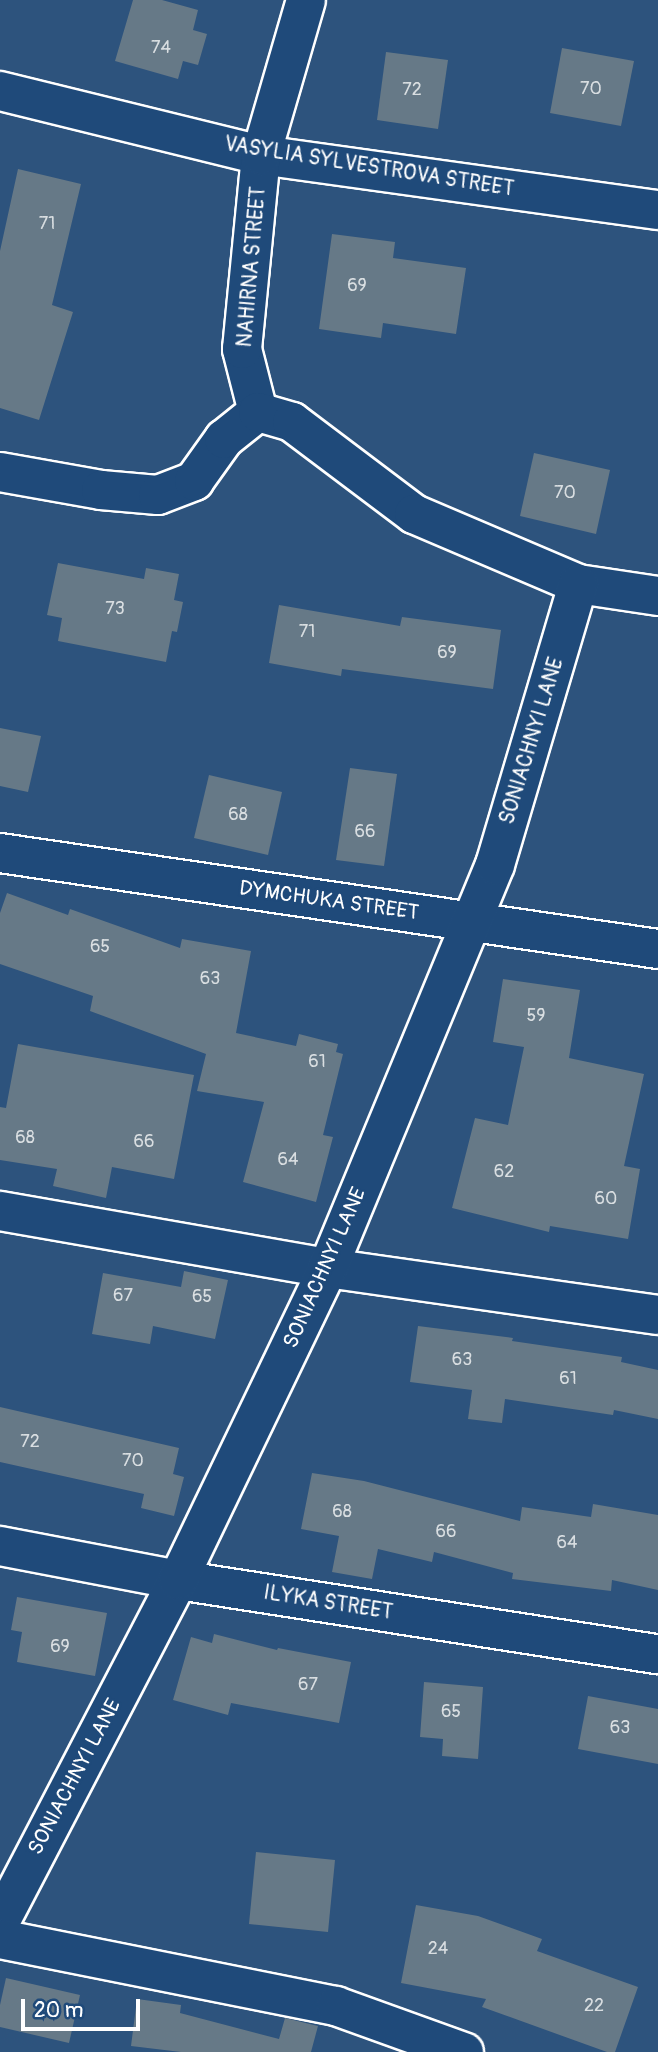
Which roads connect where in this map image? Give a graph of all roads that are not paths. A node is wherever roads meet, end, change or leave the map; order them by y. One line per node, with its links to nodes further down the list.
1 (306, 0): 3 (street, NAHIRNA STREET)
2 (0, 91): 3 (street, VASYLIA SYLVESTROVA STREET)
3 (261, 155): 4 (street, VASYLIA SYLVESTROVA STREET); 5 (street, NAHIRNA STREET)
4 (658, 211)
5 (258, 412): 6 (street); 7 (street)
6 (0, 472)
7 (578, 584): 8 (street); 10 (street, SONIACHNYI LANE)
8 (658, 596)
9 (0, 853): 10 (street, DYMCHUKA STREET)
10 (470, 921): 11 (street, DYMCHUKA STREET); 13 (street, SONIACHNYI LANE)
11 (658, 949)
12 (0, 1210): 13 (street)
13 (328, 1268): 14 (street); 16 (street, SONIACHNYI LANE)
14 (658, 1315)
15 (0, 1546): 16 (street, ILYKA STREET)
16 (178, 1580): 17 (street, ILYKA STREET); 18 (street, SONIACHNYI LANE)
17 (658, 1654)
18 (0, 1922)
19 (0, 1939): 20 (street)
20 (464, 2052)

